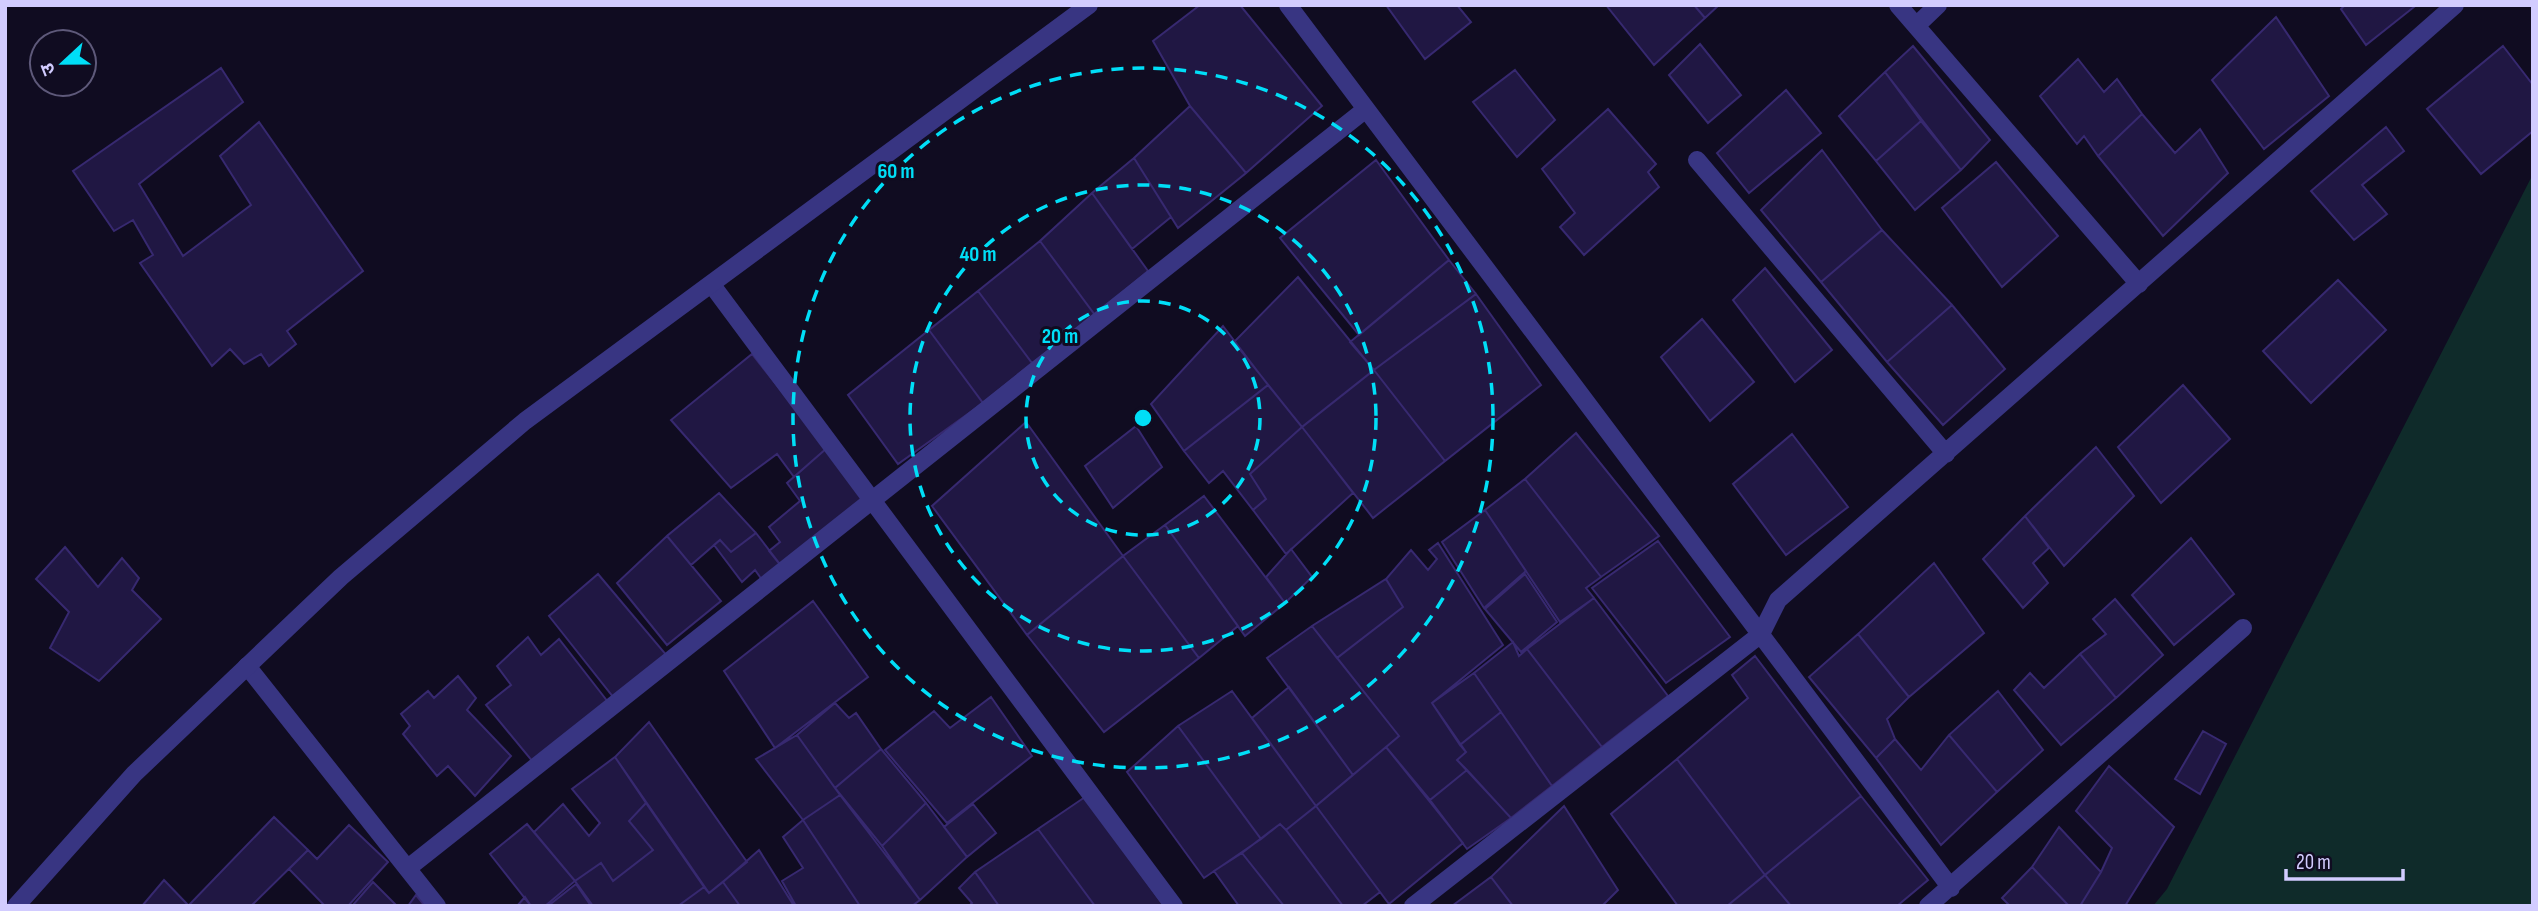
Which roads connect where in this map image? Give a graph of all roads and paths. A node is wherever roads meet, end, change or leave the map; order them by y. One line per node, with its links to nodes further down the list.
1 (1089, 5): 10 (street)
2 (1288, 5): 7 (street)
3 (1898, 5): 6 (street)
4 (1938, 5): 6 (street)
5 (2455, 5): 9 (street)
6 (1916, 26): 9 (street)
7 (1366, 109): 12 (street); 14 (street)
8 (1697, 160): 11 (street)
9 (2139, 284): 11 (street)
10 (712, 285): 12 (street); 15 (street)
11 (1946, 454): 14 (street)
12 (873, 499): 16 (street); 20 (street)
13 (2243, 628): 17 (street)
14 (1762, 634): 17 (street); 21 (street)
15 (247, 666): 16 (street); 18 (street)
16 (408, 868): 19 (street)
17 (1951, 888): 22 (street)
18 (16, 906)
19 (437, 906)
20 (1174, 906)
21 (1413, 906)
22 (1928, 906)

